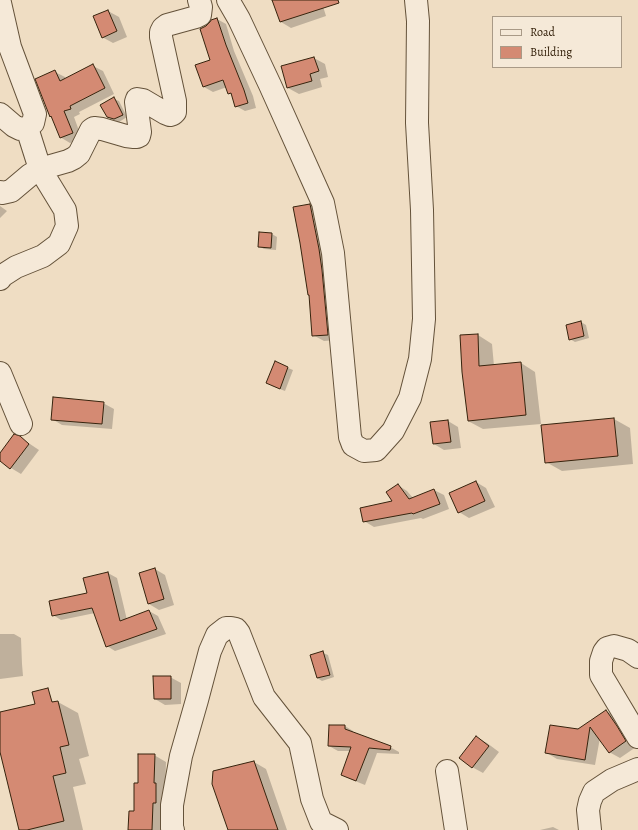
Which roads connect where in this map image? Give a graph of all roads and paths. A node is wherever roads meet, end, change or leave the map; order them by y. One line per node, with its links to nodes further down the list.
1 (199, 0): 7 (street)
2 (228, 0): 3 (street)
3 (416, 0)
4 (0, 3): 6 (street)
5 (0, 114): 6 (street)
6 (27, 128): 7 (street)
7 (40, 169): 8 (street); 9 (street)
8 (0, 192)
9 (0, 279)
10 (0, 373): 11 (street)
11 (21, 424)
12 (638, 657): 13 (street)
13 (638, 737)
14 (638, 769): 19 (street)
15 (447, 771): 18 (street)
16 (173, 830): 17 (street)
17 (337, 830)
18 (456, 830)
19 (590, 830)

